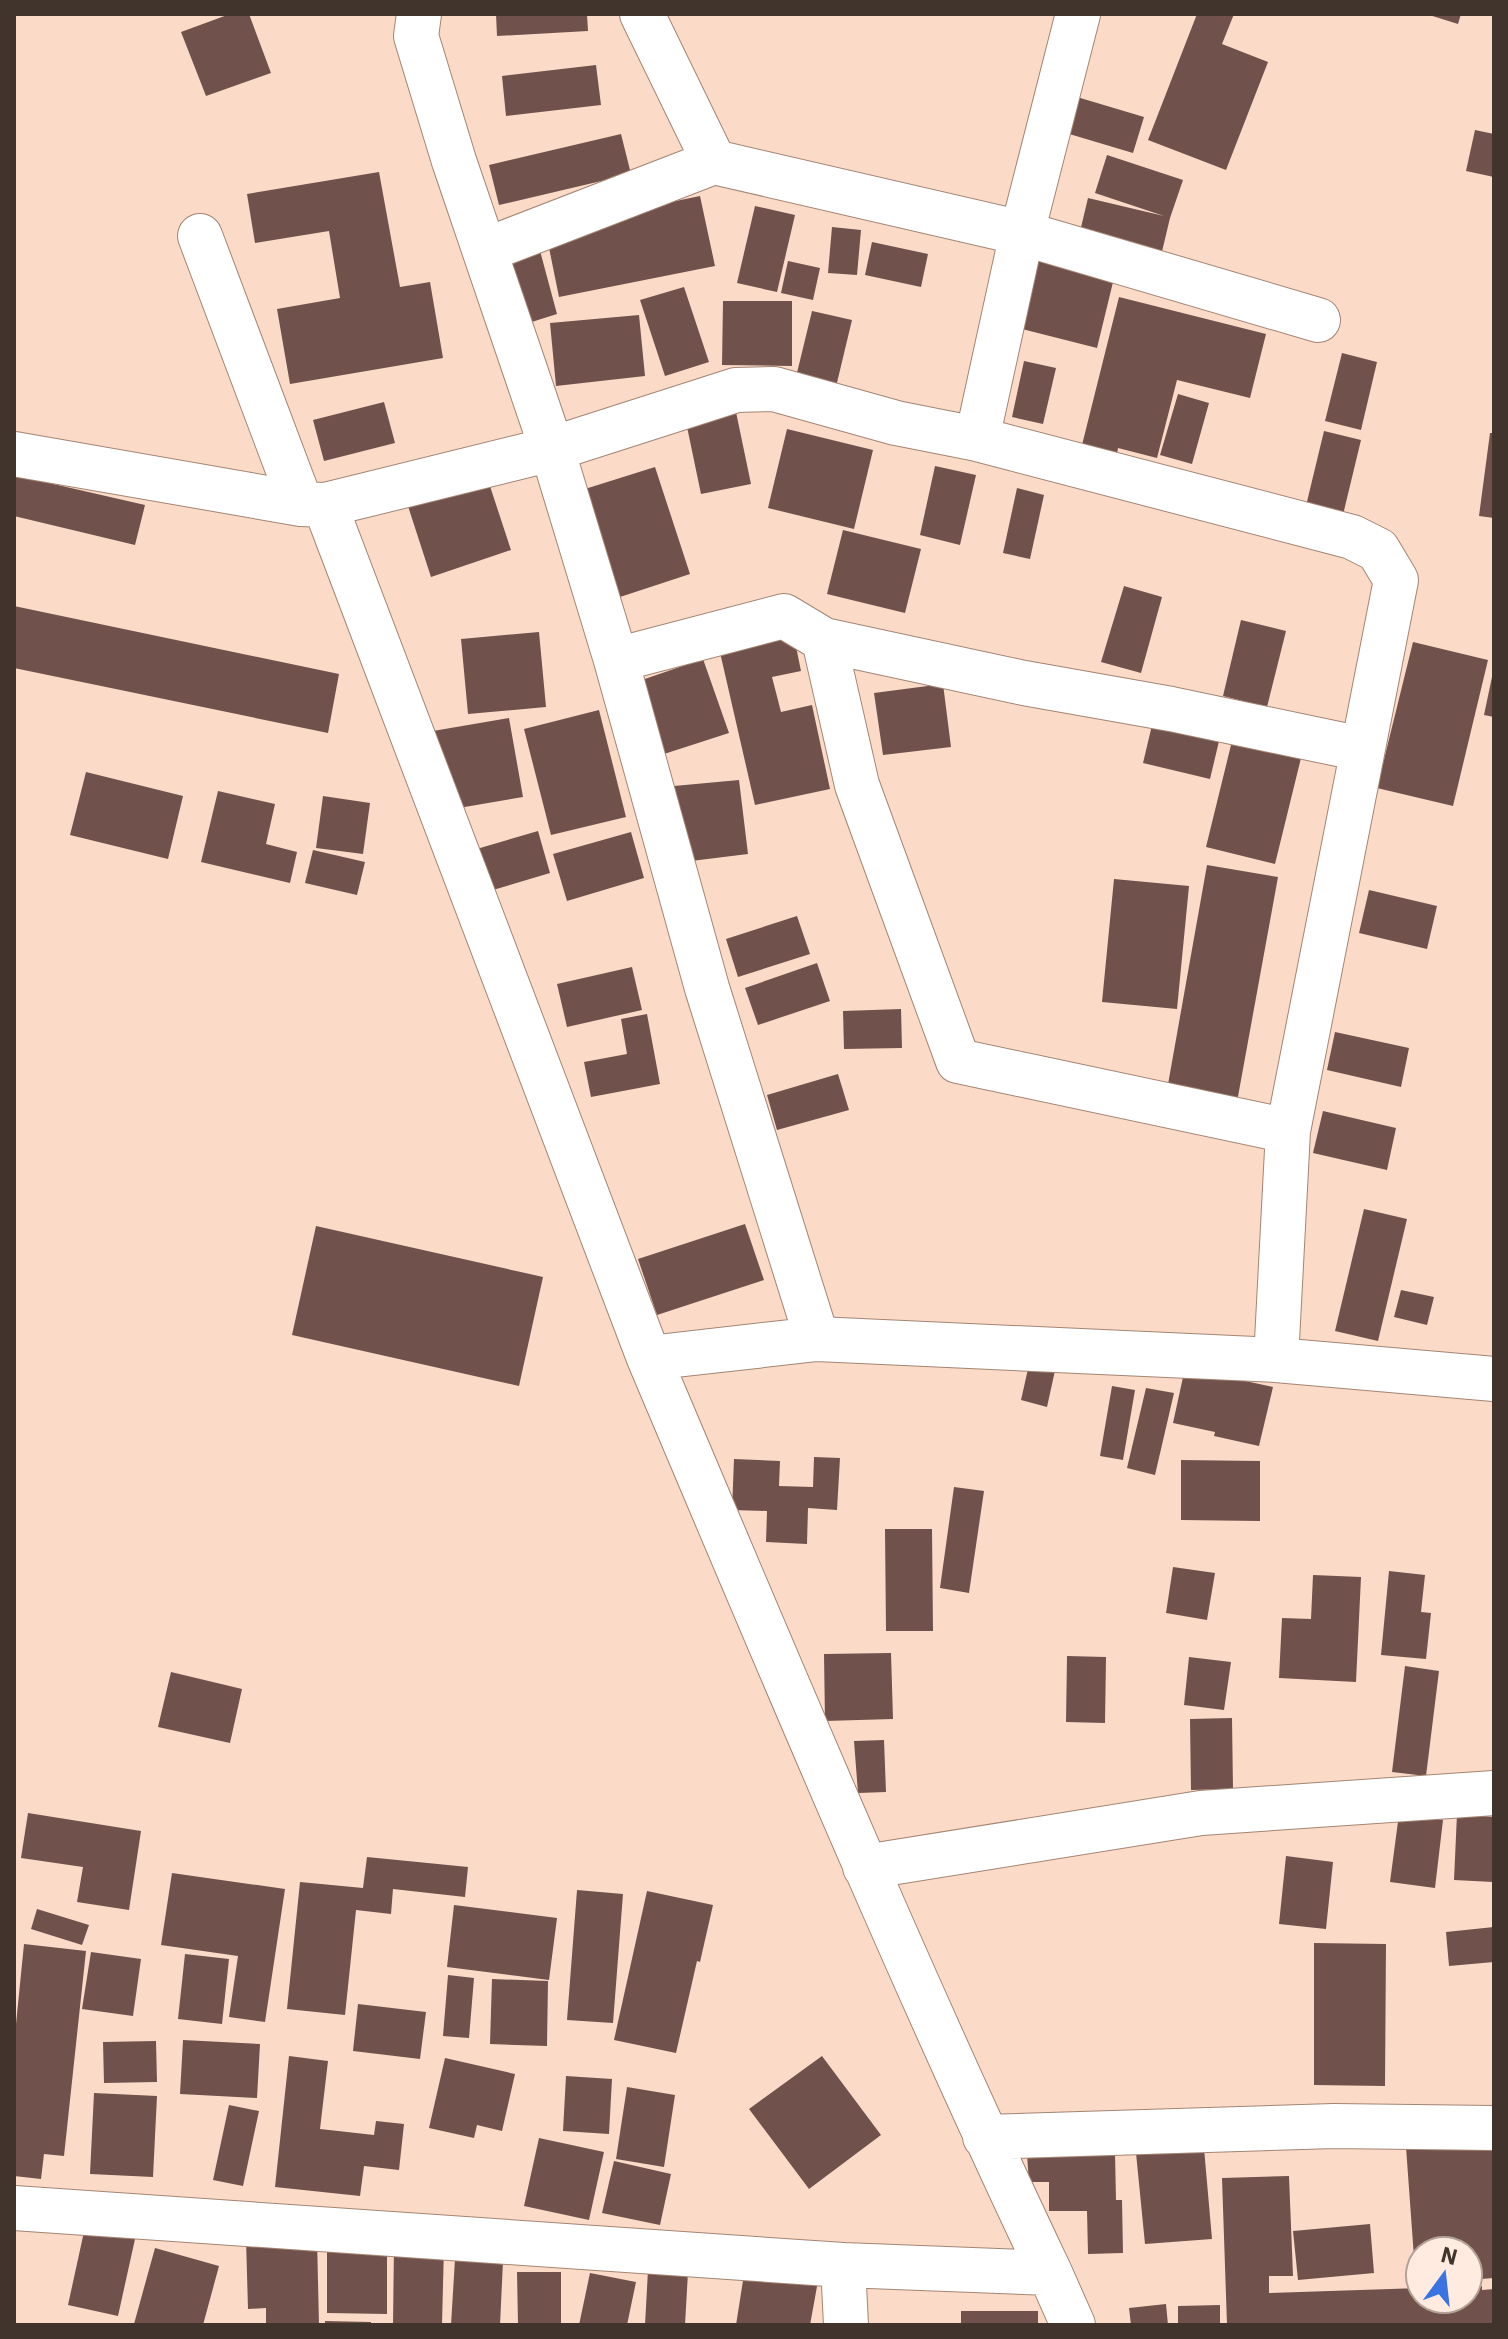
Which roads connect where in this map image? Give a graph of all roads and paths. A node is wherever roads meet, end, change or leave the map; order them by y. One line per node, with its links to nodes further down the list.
1 (419, 14): 7 (street)
2 (642, 14): 4 (street)
3 (1078, 14): 5 (street)
4 (714, 162): 5 (street); 7 (street)
5 (1022, 233): 8 (street); 9 (street)
6 (200, 236): 12 (street)
7 (486, 250): 10 (street)
8 (1318, 320)
9 (977, 439): 10 (street); 15 (street)
10 (552, 449): 12 (street); 14 (street)
11 (14, 454): 12 (street)
12 (313, 504): 18 (street)
13 (824, 640): 14 (street); 15 (street); 16 (street)
14 (616, 660): 17 (street)
15 (1362, 749): 16 (street)
16 (1288, 1131): 19 (street)
17 (817, 1339): 18 (street); 19 (street)
18 (649, 1358): 22 (street)
19 (1276, 1360): 20 (street)
20 (1494, 1379)
21 (1494, 1793): 22 (street)
22 (865, 1867): 24 (street)
23 (1494, 2128): 24 (street)
24 (985, 2137): 27 (street)
25 (14, 2208): 26 (street)
26 (843, 2265): 27 (street); 28 (street)
27 (1050, 2273): 29 (street)
28 (846, 2325)
29 (1073, 2325)

